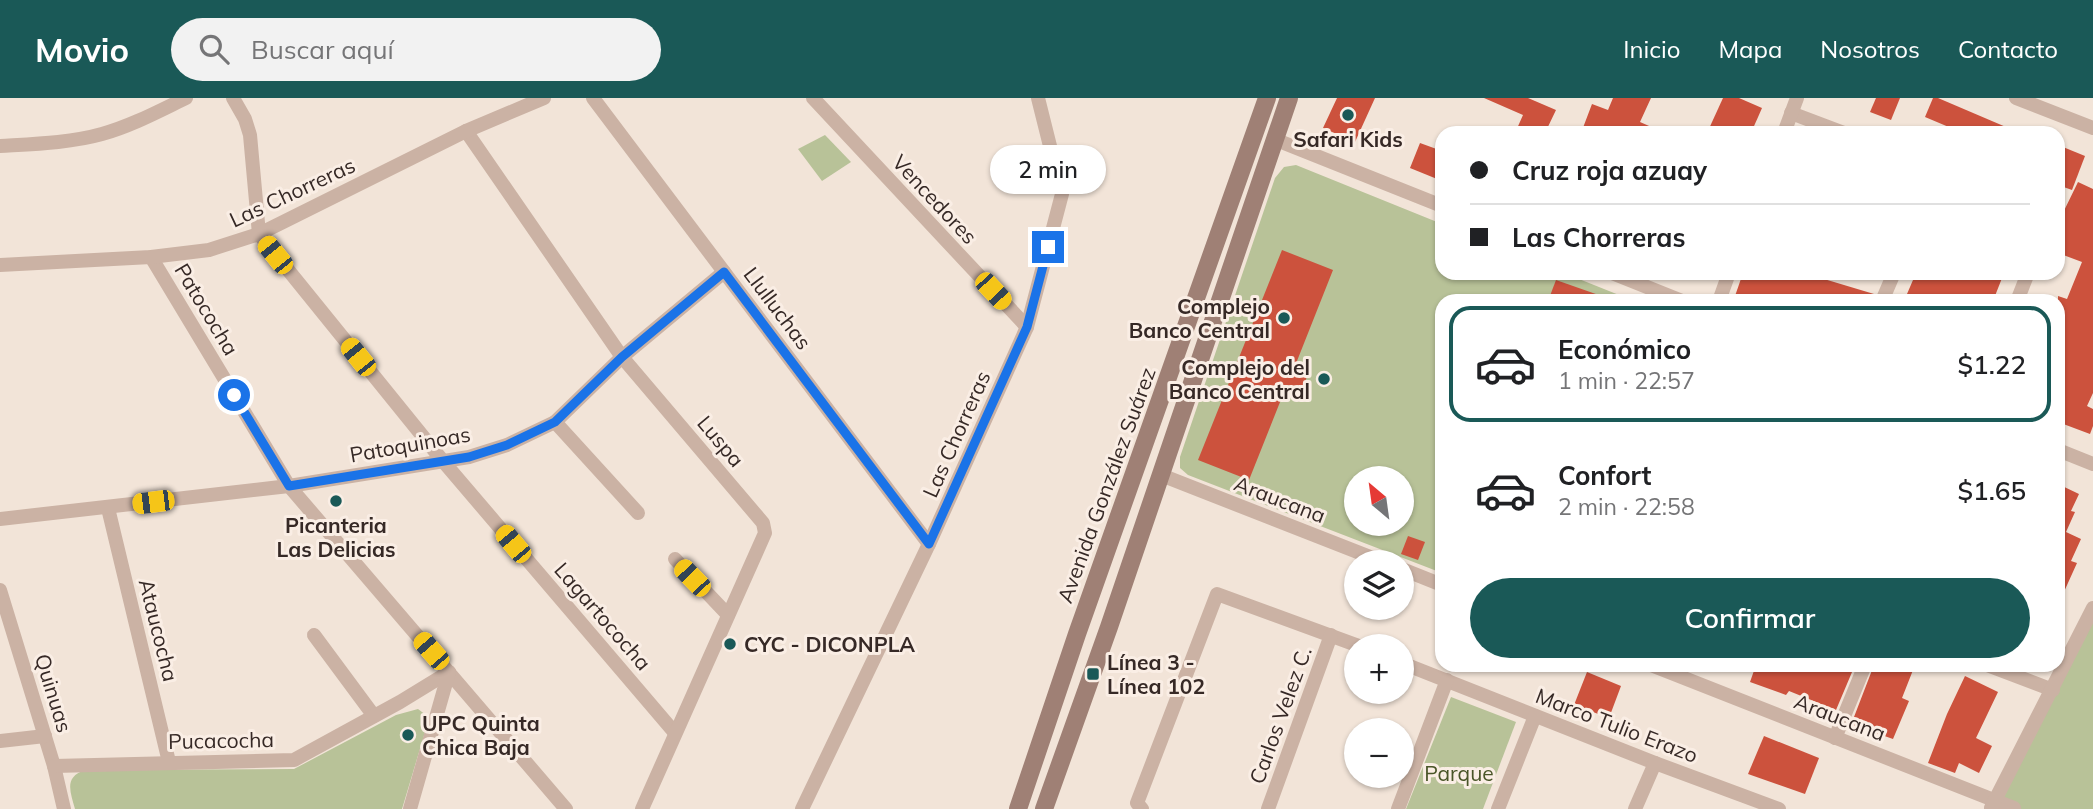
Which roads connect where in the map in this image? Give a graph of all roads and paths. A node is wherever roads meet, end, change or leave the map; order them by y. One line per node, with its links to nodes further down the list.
1 (186, 98): 17 (street)
2 (233, 98): 19 (street)
3 (544, 98): 15 (street, Las Chorreras)
4 (593, 98): 22 (street, Llulluchas)
5 (813, 98): 25 (street, Vencedores)
6 (1038, 98): 25 (street, Las Chorreras)
7 (1267, 98): 73 (main road, Avenida González Suárez)
8 (1289, 98): 16 (main road)
9 (1797, 98): 11 (street)
10 (2016, 98): 14 (street)
11 (1791, 113): 12 (street); 13 (street)
12 (1786, 126)
13 (1825, 126)
14 (2093, 128)
15 (466, 131): 19 (street, Las Chorreras); 26 (street, Luspa)
16 (1274, 139): 18 (street); 31 (main road)
17 (0, 146)
18 (1435, 203)
19 (259, 234): 20 (street, Las Chorreras); 29 (street, Lagartococha)
20 (151, 257): 21 (street, Las Chorreras); 32 (street, Patococha)
21 (0, 265)
22 (724, 272): 26 (street, Patoquinoas); 36 (street, Llulluchas)
23 (1630, 280): 24 (street)
24 (1664, 294)
25 (1027, 327): 36 (street, Las Chorreras)
26 (622, 357): 27 (street, Patoquinoas); 43 (street, Luspa)
27 (555, 422): 29 (street, Patoquinoas); 34 (street)
28 (2065, 453): 30 (street)
29 (442, 460): 32 (street, Patoquinoas); 58 (street, Lagartococha)
30 (2093, 464)
31 (1161, 475): 37 (street, Araucana); 74 (main road)
32 (289, 486): 33 (street, Patoquinoas); 49 (street, Patococha)
33 (108, 508): 35 (street, Patoquinoas); 62 (street, Ataucocha)
34 (638, 513)
35 (0, 519)
36 (929, 544): 72 (street, Las Chorreras)
37 (1352, 550)
38 (675, 559): 43 (street)
39 (1414, 574): 40 (street)
40 (1435, 581)
41 (0, 590): 59 (street, Quinuas)
42 (2093, 608): 47 (street)
43 (728, 615): 58 (street, Luspa)
44 (314, 635): 56 (street)
45 (1331, 635): 46 (street); 75 (street); 76 (street, Carlos Velez C.)
46 (1344, 640)
47 (2065, 665)
48 (1414, 668): 54 (street, Marco Tulio Erazo)
49 (449, 672): 56 (street, Pucacocha); 69 (street); 70 (street, Patococha)
50 (1669, 672): 60 (street, Araucana)
51 (1862, 672): 60 (street)
52 (2005, 672): 55 (street)
53 (2062, 672): 55 (street)
54 (1447, 680): 57 (street, Marco Tulio Erazo); 77 (street)
55 (2053, 690): 65 (street)
56 (374, 716): 62 (street, Pucacocha)
57 (1535, 716): 63 (street, Marco Tulio Erazo); 78 (street)
58 (675, 733): 71 (street, Luspa)
59 (45, 736): 61 (street); 64 (street, Quinuas)
60 (1835, 738): 65 (street, Araucana)
61 (0, 741)
62 (169, 762): 64 (street, Pucacocha)
63 (1655, 763): 66 (street, Marco Tulio Erazo); 79 (street)
64 (54, 766): 68 (street, Quinuas)
65 (1993, 805): 67 (street, Araucana)
66 (1764, 807): 80 (street, Marco Tulio Erazo)
67 (2014, 808)
68 (64, 809)
69 (410, 809)
70 (566, 809)
71 (642, 809)
72 (802, 809)
73 (1018, 809)
74 (1044, 809)
75 (1142, 809)
76 (1268, 809)
77 (1398, 809)
78 (1498, 809)
79 (1635, 809)
80 (1779, 809)

